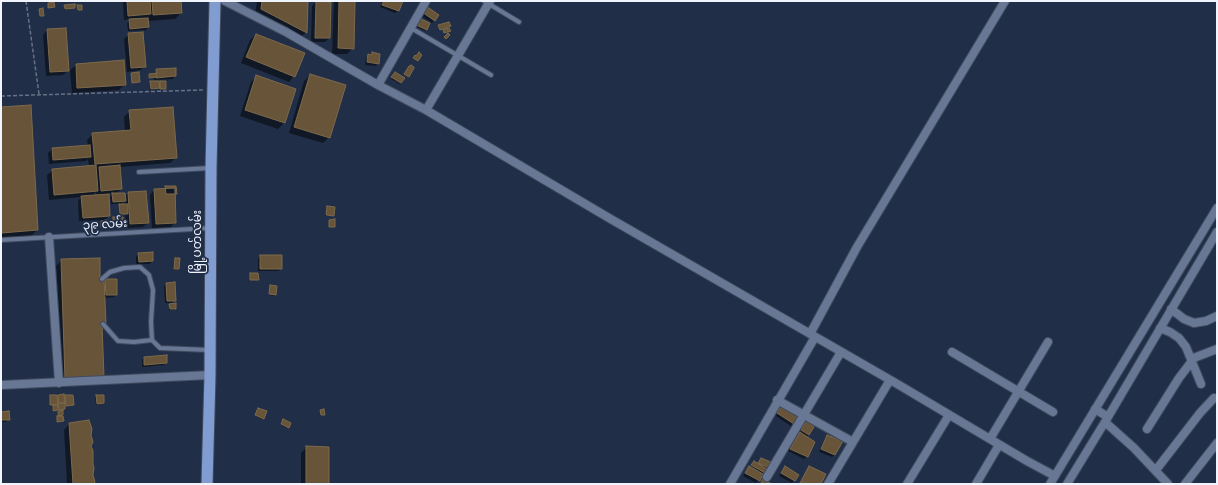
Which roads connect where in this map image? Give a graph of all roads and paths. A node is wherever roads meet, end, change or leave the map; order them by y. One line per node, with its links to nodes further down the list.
1 (26, 1): 13 (path)
2 (215, 1): 12 (main road, မြို့ပတ်လမ်း)
3 (225, 1): 11 (street)
4 (426, 1): 8 (street)
5 (487, 2): 7 (lane); 9 (street)
6 (1003, 2): 28 (street)
7 (519, 22)
8 (411, 28): 9 (lane); 11 (street)
9 (458, 55): 10 (lane); 15 (street)
10 (491, 75)
11 (378, 85): 15 (street)
12 (212, 90): 13 (path); 16 (main road, မြို့ပတ်လမ်း)
13 (39, 94): 14 (path)
14 (1, 96)
15 (426, 110): 28 (street)
16 (211, 168): 17 (lane); 19 (main road, မြို့ပတ်လမ်း)
17 (140, 172)
18 (1217, 208): 47 (street)
19 (210, 228): 21 (lane, ၃၉ လမ်း); 32 (main road, မြို့ပတ်လမ်း)
20 (1217, 232): 24 (street)
21 (49, 237): 22 (lane, ၃၉ လမ်း); 38 (street)
22 (1, 240)
23 (102, 279): 29 (lane)
24 (1171, 309): 25 (street); 27 (street)
25 (1217, 316)
26 (103, 324): 29 (lane)
27 (1160, 328): 35 (street); 47 (street)
28 (812, 336): 33 (street); 43 (street)
29 (152, 340): 32 (lane)
30 (1048, 342): 41 (street)
31 (1217, 349): 35 (street)
32 (210, 350): 36 (main road, မြို့ပတ်လမ်း)
33 (841, 352): 37 (street); 45 (street)
34 (952, 352): 41 (street)
35 (1191, 360): 39 (street); 48 (street)
36 (210, 375): 38 (street); 57 (main road, မြို့ပတ်လမ်း)
37 (890, 380): 46 (street); 50 (street)
38 (58, 383): 40 (street)
39 (1201, 384)
40 (1, 385)
41 (1018, 392): 44 (street); 49 (street)
42 (1214, 398): 54 (street)
43 (777, 400): 45 (street); 58 (street)
44 (1053, 412)
45 (804, 415): 50 (street); 56 (street)
46 (949, 415): 49 (street); 60 (street)
47 (1102, 415): 51 (street); 51 (street); 54 (street)
48 (1147, 429)
49 (990, 439): 53 (street)
50 (853, 442): 59 (street)
51 (1084, 442): 55 (street); 63 (street)
52 (1217, 443): 65 (street)
53 (1000, 445): 55 (street); 61 (street)
54 (1156, 470): 64 (street)
55 (1055, 476): 62 (street)
56 (766, 477)
57 (208, 484)
58 (730, 484)
59 (828, 484)
60 (907, 484)
61 (976, 484)
62 (1050, 484)
63 (1067, 484)
64 (1168, 484)
65 (1185, 484)

